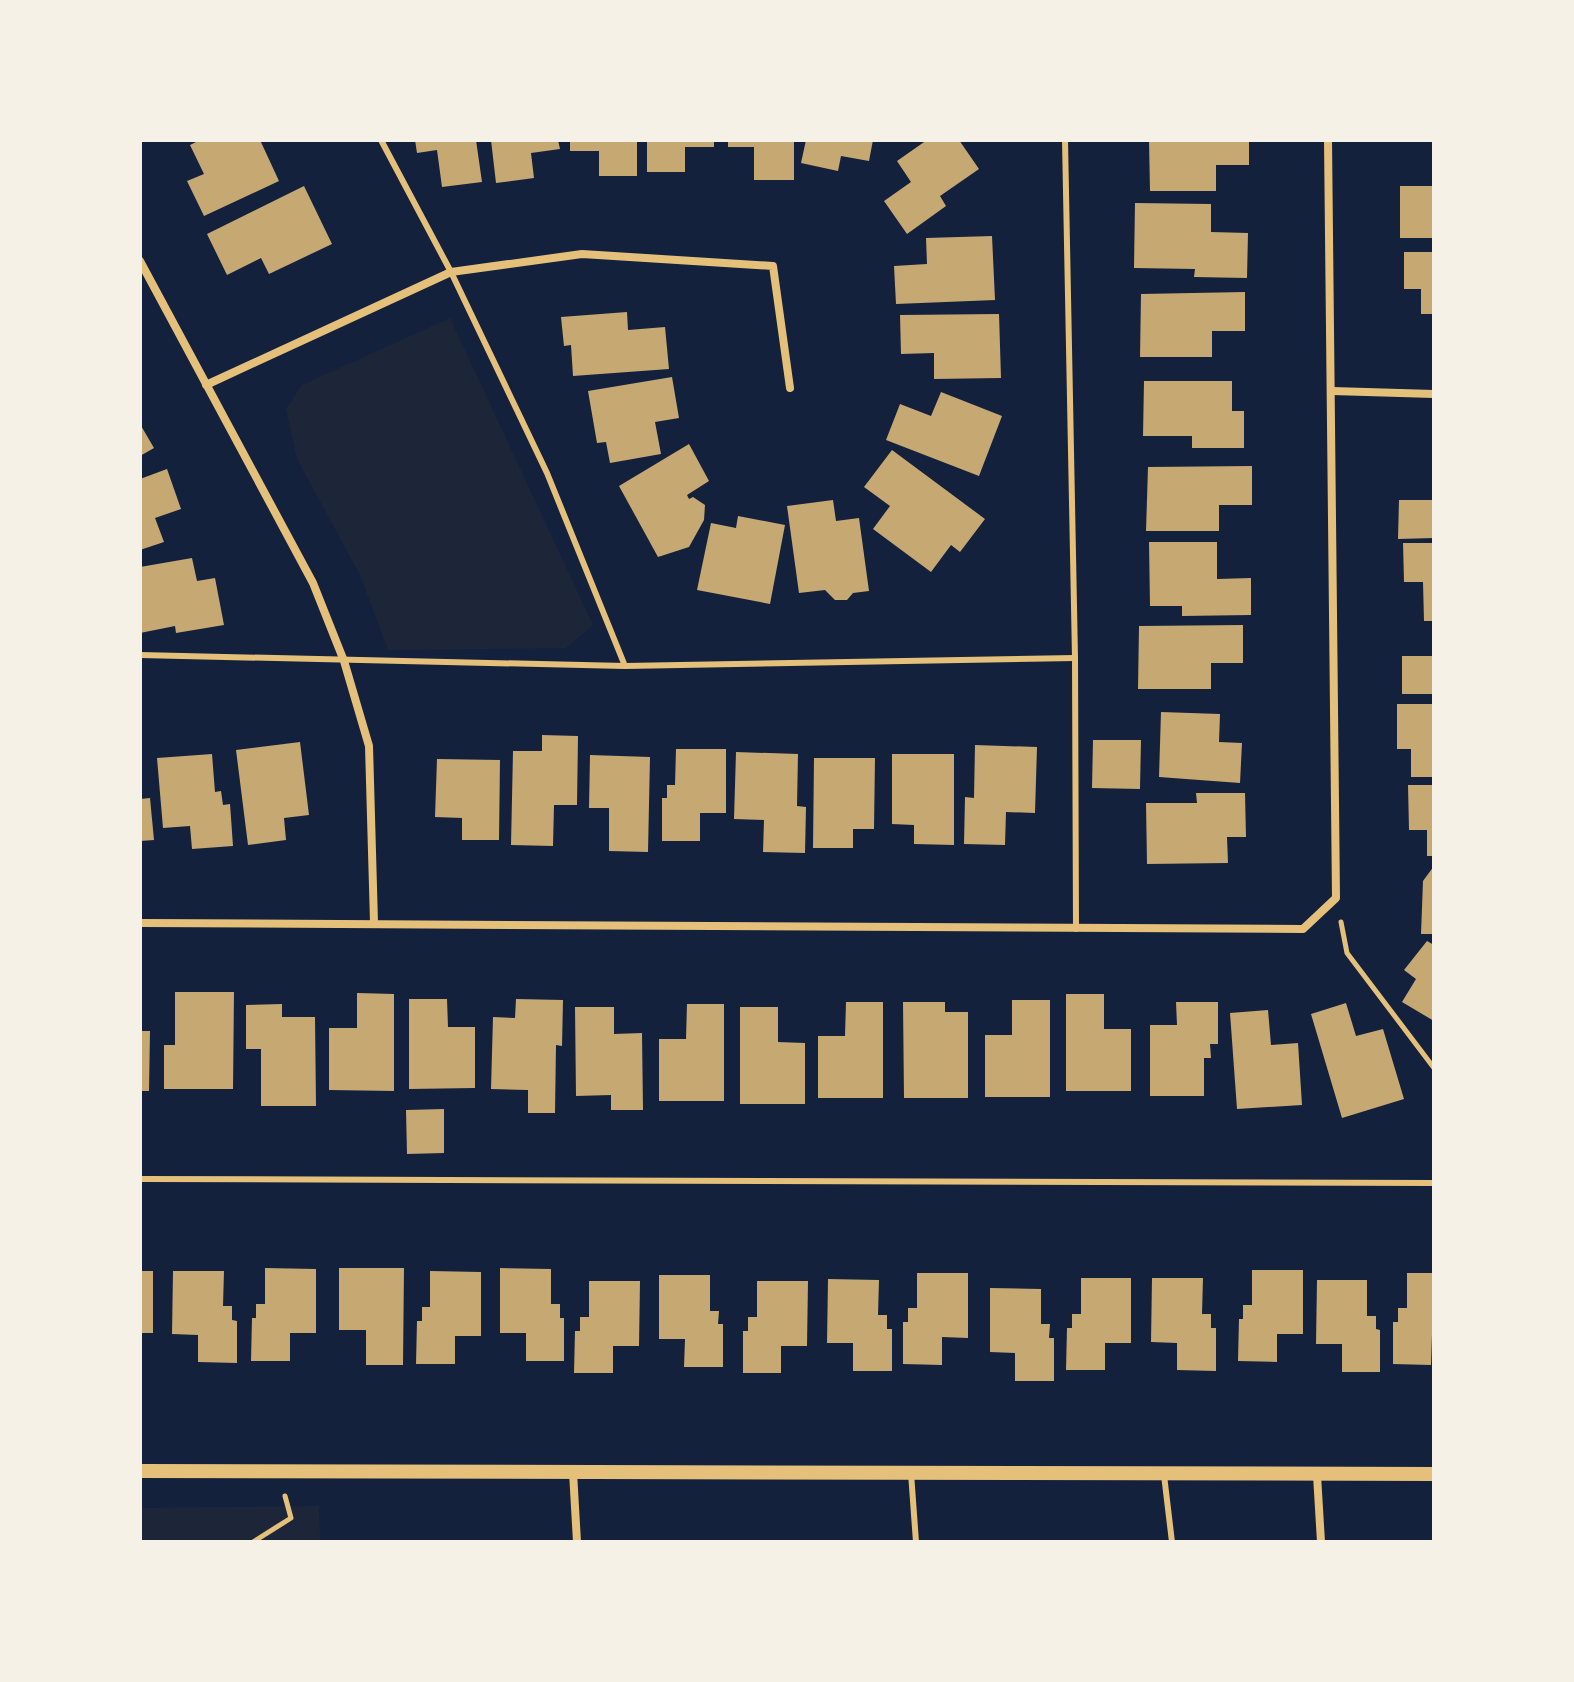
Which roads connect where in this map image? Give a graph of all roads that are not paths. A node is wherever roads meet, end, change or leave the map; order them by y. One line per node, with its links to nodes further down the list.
1 (381, 140): 5 (lane)
2 (1065, 140): 11 (lane)
3 (1328, 140): 8 (street)
4 (140, 261): 6 (street)
5 (451, 272): 6 (street); 7 (street); 13 (lane)
6 (206, 385): 12 (street)
7 (790, 388)
8 (1332, 391): 9 (street); 16 (street)
9 (1434, 394)
10 (140, 655): 12 (lane)
11 (1075, 658): 13 (lane); 16 (lane)
12 (344, 661): 13 (lane); 14 (street)
13 (625, 666)
14 (374, 922): 15 (street); 16 (street)
15 (140, 923)
16 (1076, 929)
17 (140, 1179): 18 (lane)
18 (1434, 1183)
19 (140, 1471): 20 (street)
20 (573, 1472): 21 (street); 25 (street)
21 (911, 1473): 23 (street); 26 (lane)
22 (1434, 1474): 24 (street)
23 (1164, 1475): 24 (street); 27 (lane)
24 (1317, 1475): 28 (street)
25 (577, 1542)
26 (916, 1542)
27 (1172, 1542)
28 (1321, 1542)

